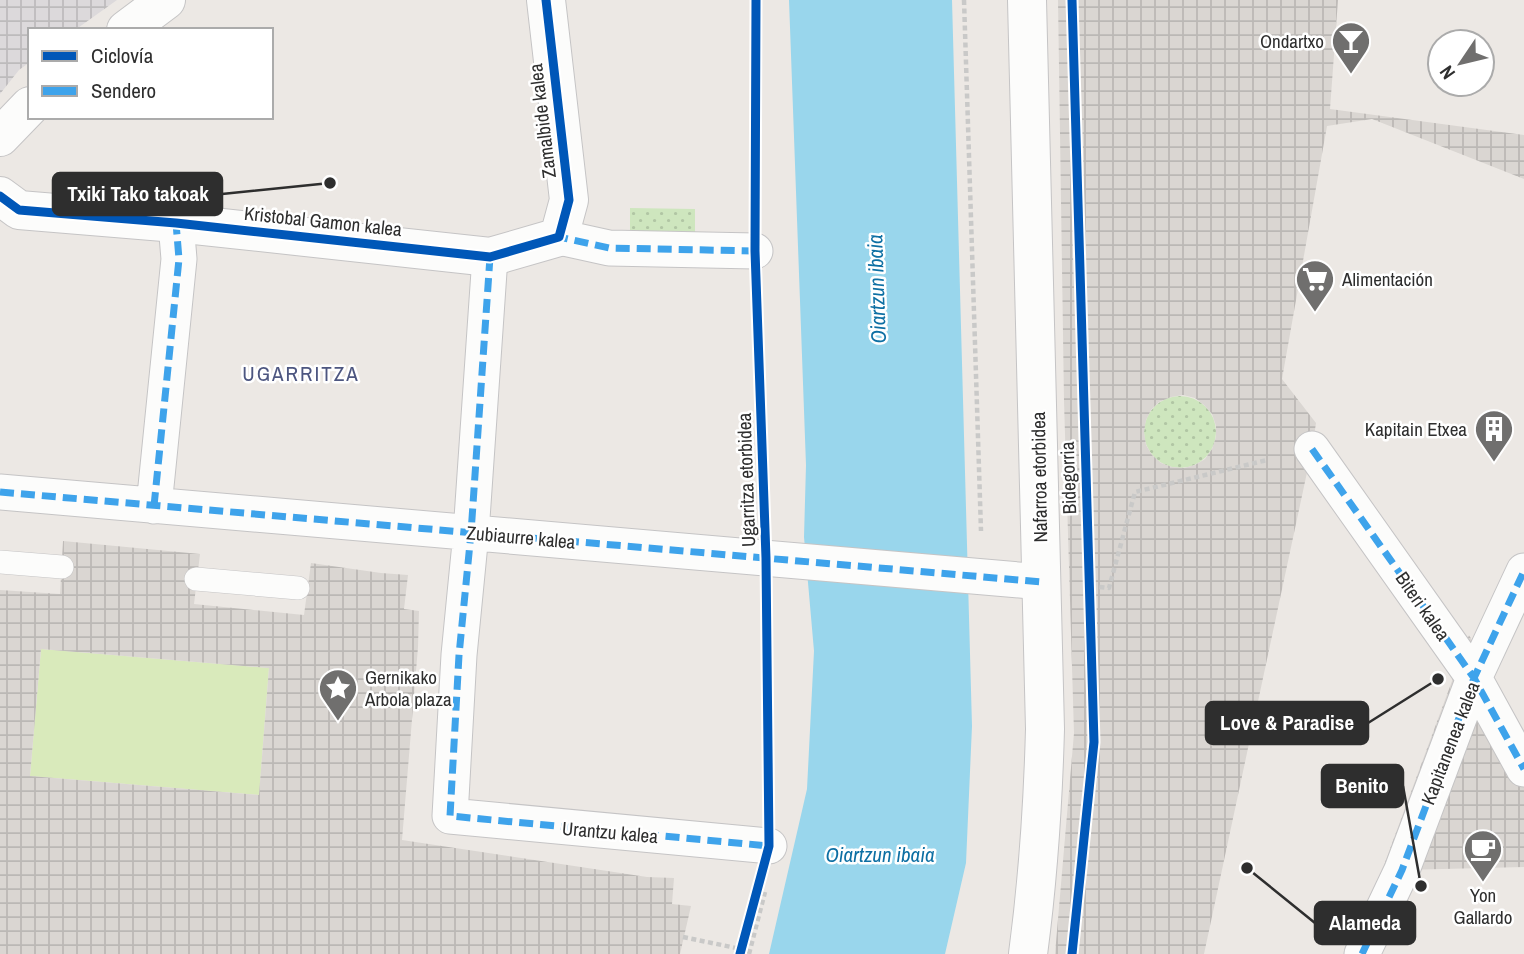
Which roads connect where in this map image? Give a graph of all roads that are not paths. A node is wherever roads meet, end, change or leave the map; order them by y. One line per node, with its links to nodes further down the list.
1 (166, 0): 4 (main road)
2 (546, 0): 9 (main road, Zamalbide kalea)
3 (1027, 0): 20 (main road, Nafarroa etorbidea)
4 (129, 28)
5 (28, 108): 6 (main road)
6 (0, 137)
7 (0, 196): 8 (main road, Kristobal Gamon kalea)
8 (176, 223): 11 (main road, Kristobal Gamon kalea); 14 (street)
9 (559, 237): 10 (street, Kristobal Gamon kalea); 11 (main road, Kristobal Gamon kalea)
10 (755, 251)
11 (490, 257): 15 (street)
12 (1312, 449): 22 (street, Biteri kalea)
13 (0, 492): 14 (street, Zubiaurre kalea)
14 (154, 506): 15 (street, Zubiaurre kalea)
15 (471, 533): 20 (street, Zubiaurre kalea); 24 (street, Urantzu kalea)
16 (0, 562): 17 (lane)
17 (62, 567)
18 (1524, 571): 22 (street, Kapitanenea kalea)
19 (196, 579): 21 (lane)
20 (1042, 582): 25 (main road, Nafarroa etorbidea)
21 (298, 587)
22 (1474, 678): 23 (street, Biteri kalea); 26 (street, Kapitanenea kalea)
23 (1524, 769)
24 (769, 846)
25 (1028, 954)
26 (1362, 954)

